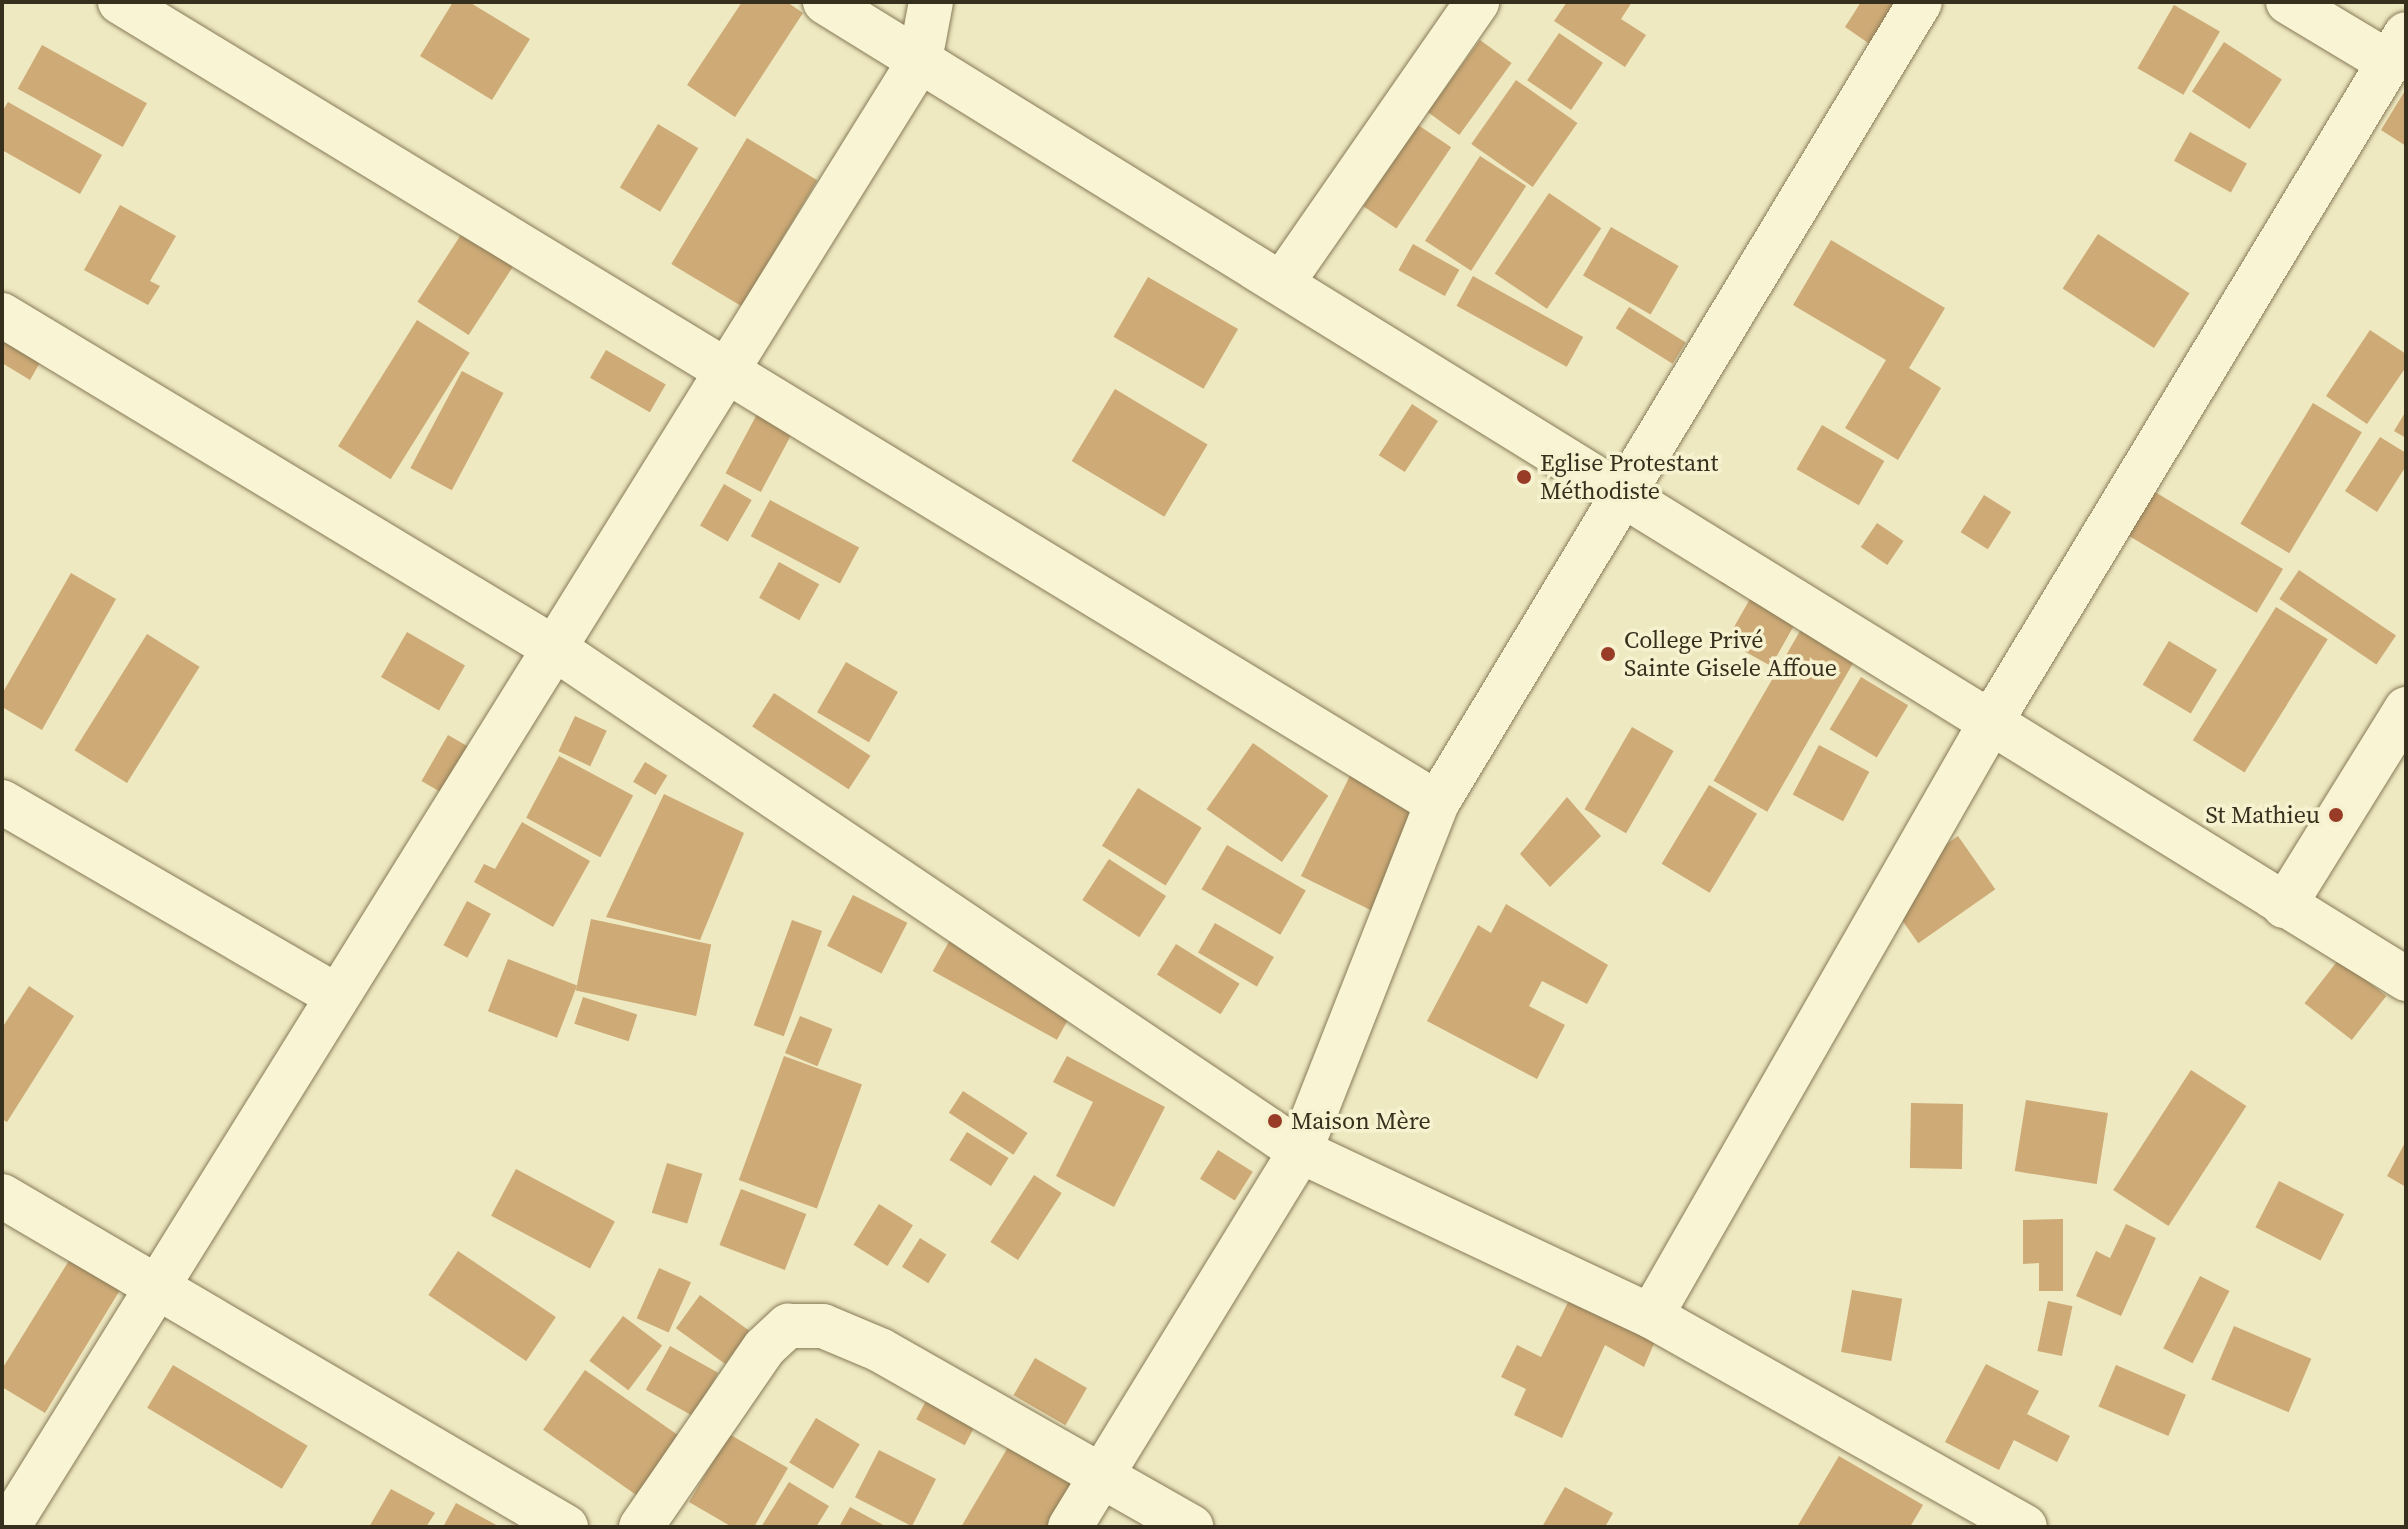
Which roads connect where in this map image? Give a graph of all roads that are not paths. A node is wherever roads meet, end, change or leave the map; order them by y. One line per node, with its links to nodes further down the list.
1 (120, 2): 11 (street)
2 (825, 2): 8 (street)
3 (931, 2): 8 (street)
4 (1477, 2): 9 (street)
5 (1920, 2): 12 (street)
6 (2288, 2): 7 (street)
7 (2397, 48): 15 (street)
8 (920, 60): 9 (street); 11 (street)
9 (1282, 283): 12 (street)
10 (2, 315): 13 (street)
11 (727, 371): 13 (street); 17 (street)
12 (1626, 494): 15 (street); 17 (street)
13 (554, 648): 20 (street); 21 (street)
14 (2406, 709): 18 (street)
15 (1992, 720): 18 (street); 24 (street)
16 (2, 802): 20 (street)
17 (1437, 803): 21 (street)
18 (2284, 906): 19 (street)
19 (2406, 979)
20 (337, 996): 23 (street)
21 (1300, 1151): 24 (street); 25 (street)
22 (2, 1196): 23 (street)
23 (157, 1287): 27 (street); 28 (street)
24 (1651, 1316): 26 (street)
25 (1103, 1474): 29 (street); 30 (street); 31 (street)
26 (1996, 1520)
27 (8, 1527)
28 (566, 1527)
29 (641, 1527)
30 (1070, 1527)
31 (1191, 1527)

